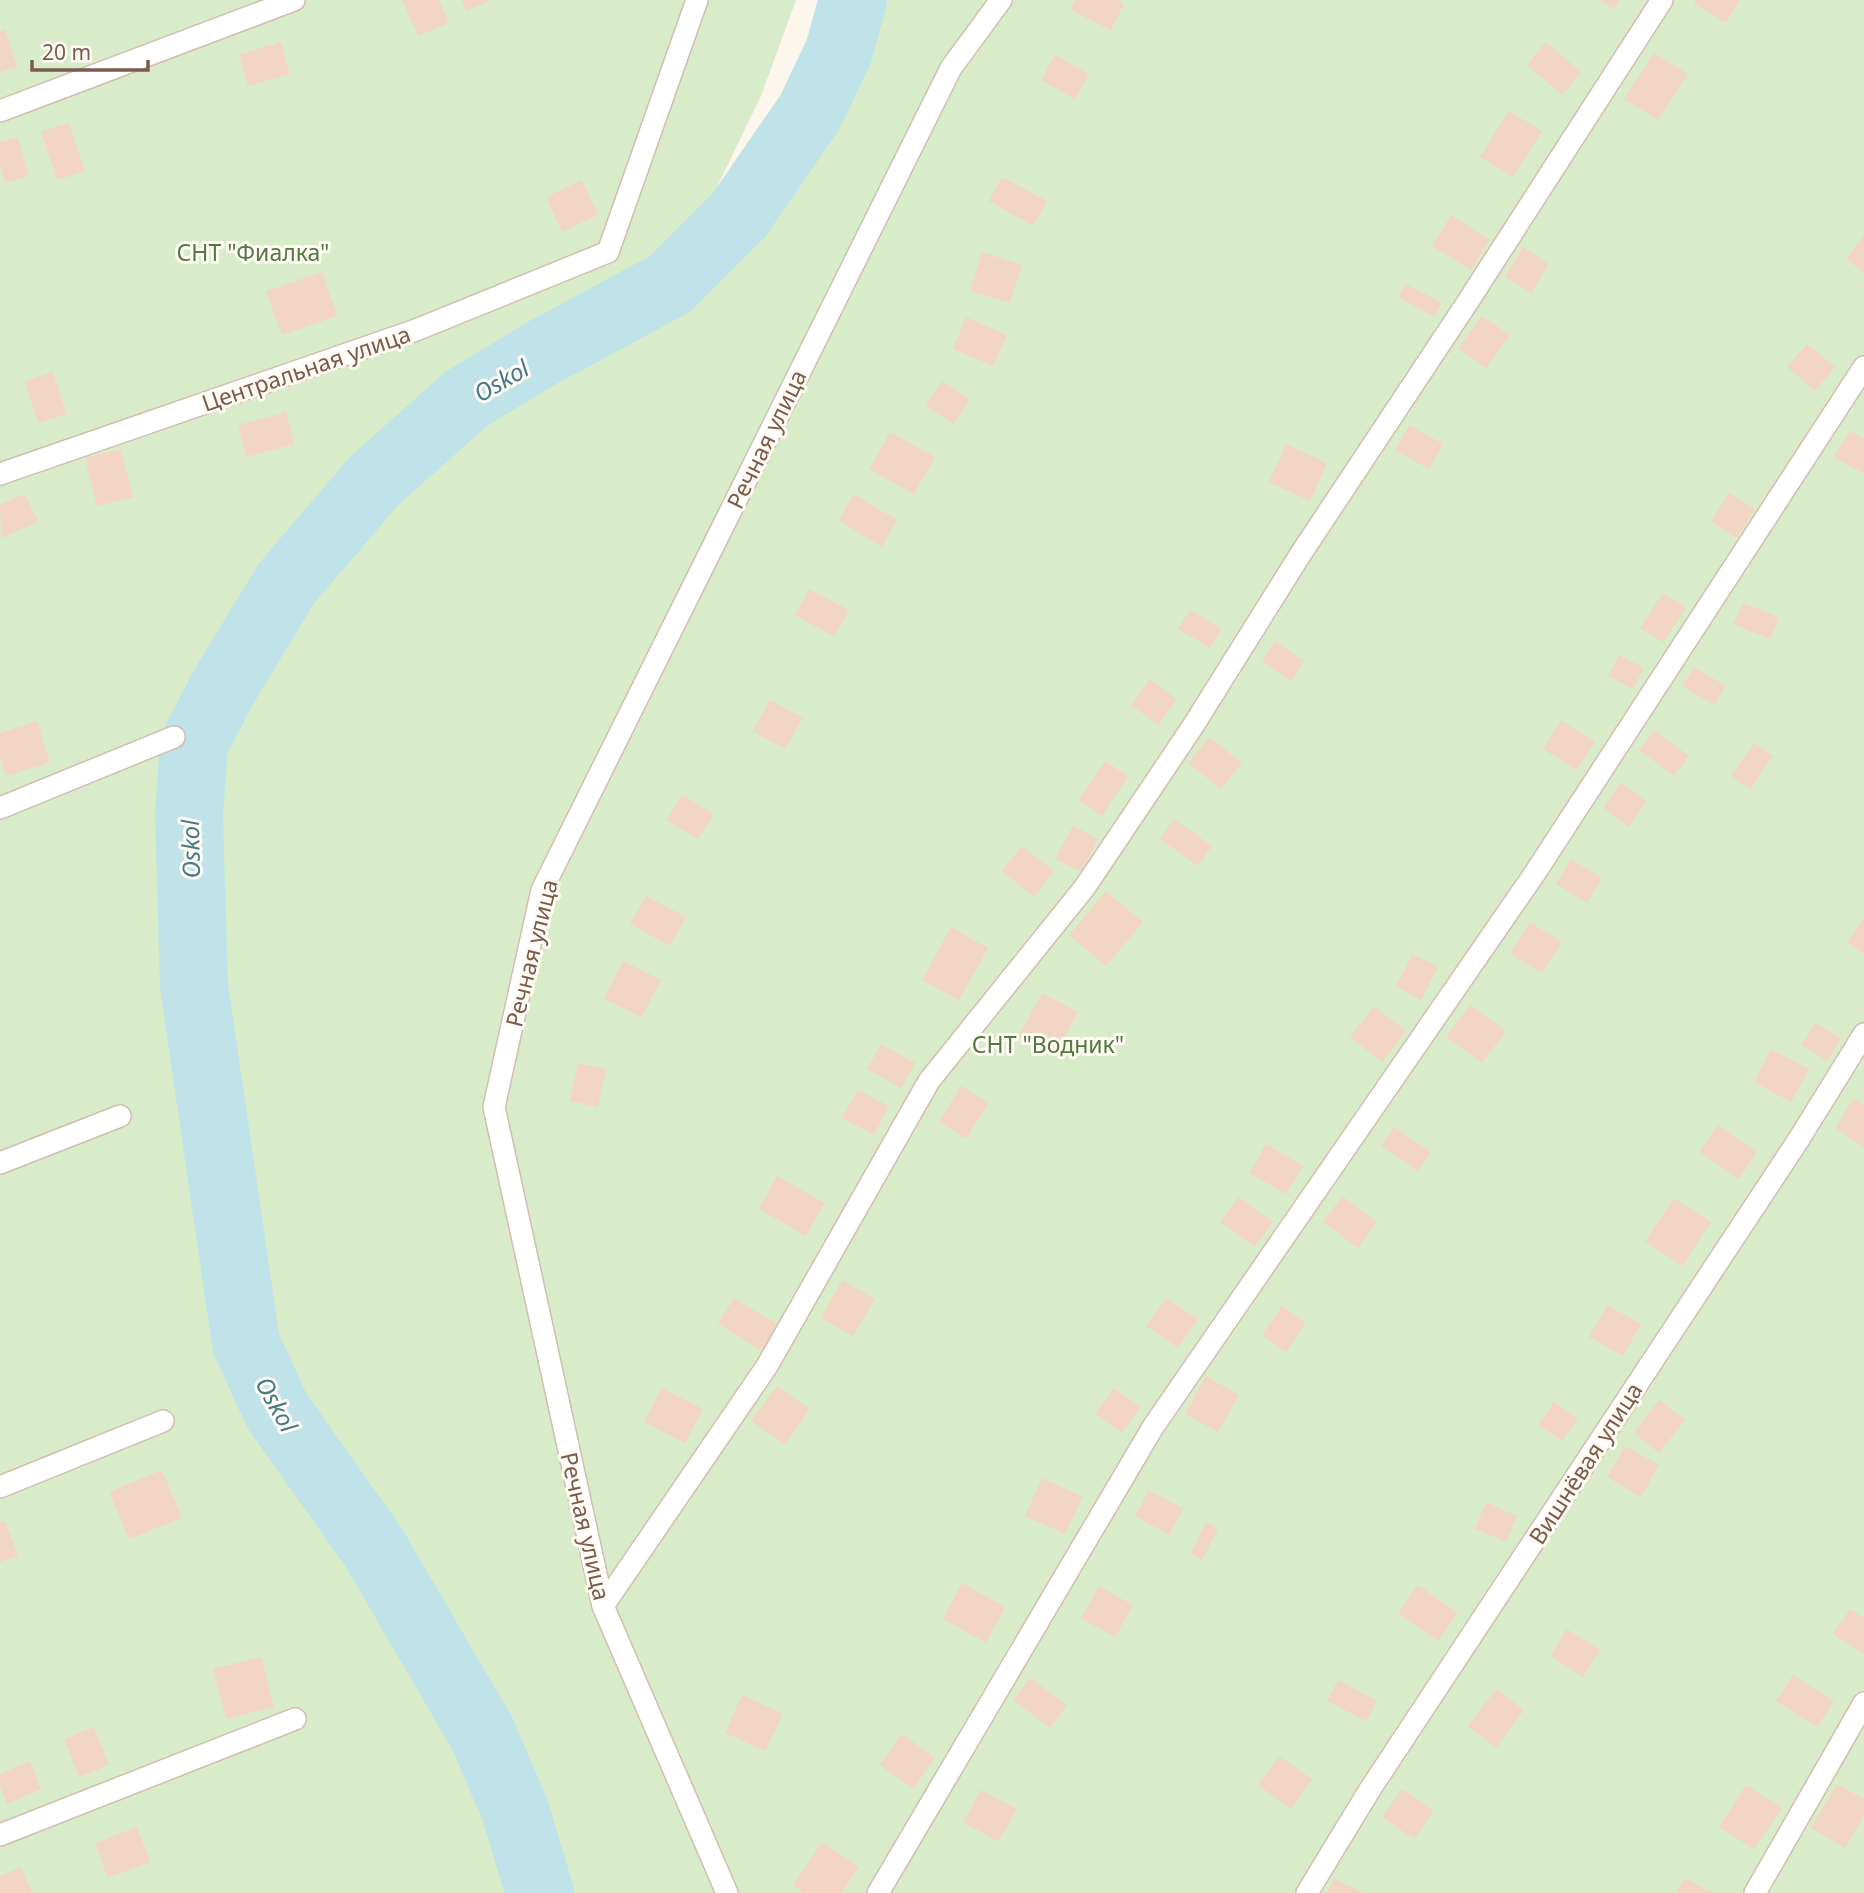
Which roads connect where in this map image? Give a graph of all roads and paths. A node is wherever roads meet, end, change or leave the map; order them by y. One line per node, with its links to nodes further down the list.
1 (294, 0): 5 (lane)
2 (697, 0): 7 (lane, Центральная улица)
3 (1001, 0): 15 (lane, Речная улица)
4 (1662, 0): 15 (lane)
5 (0, 111)
6 (1864, 367): 20 (lane)
7 (0, 474)
8 (174, 737): 9 (lane)
9 (0, 808)
10 (1864, 1034): 21 (lane, Вишнёвая улица)
11 (120, 1116): 12 (lane)
12 (0, 1163)
13 (163, 1421): 14 (lane)
14 (0, 1487)
15 (603, 1606): 19 (lane, Речная улица)
16 (1864, 1703): 22 (lane)
17 (295, 1719): 18 (lane)
18 (0, 1835)
19 (727, 1893)
20 (878, 1893)
21 (1307, 1893)
22 (1755, 1893)

